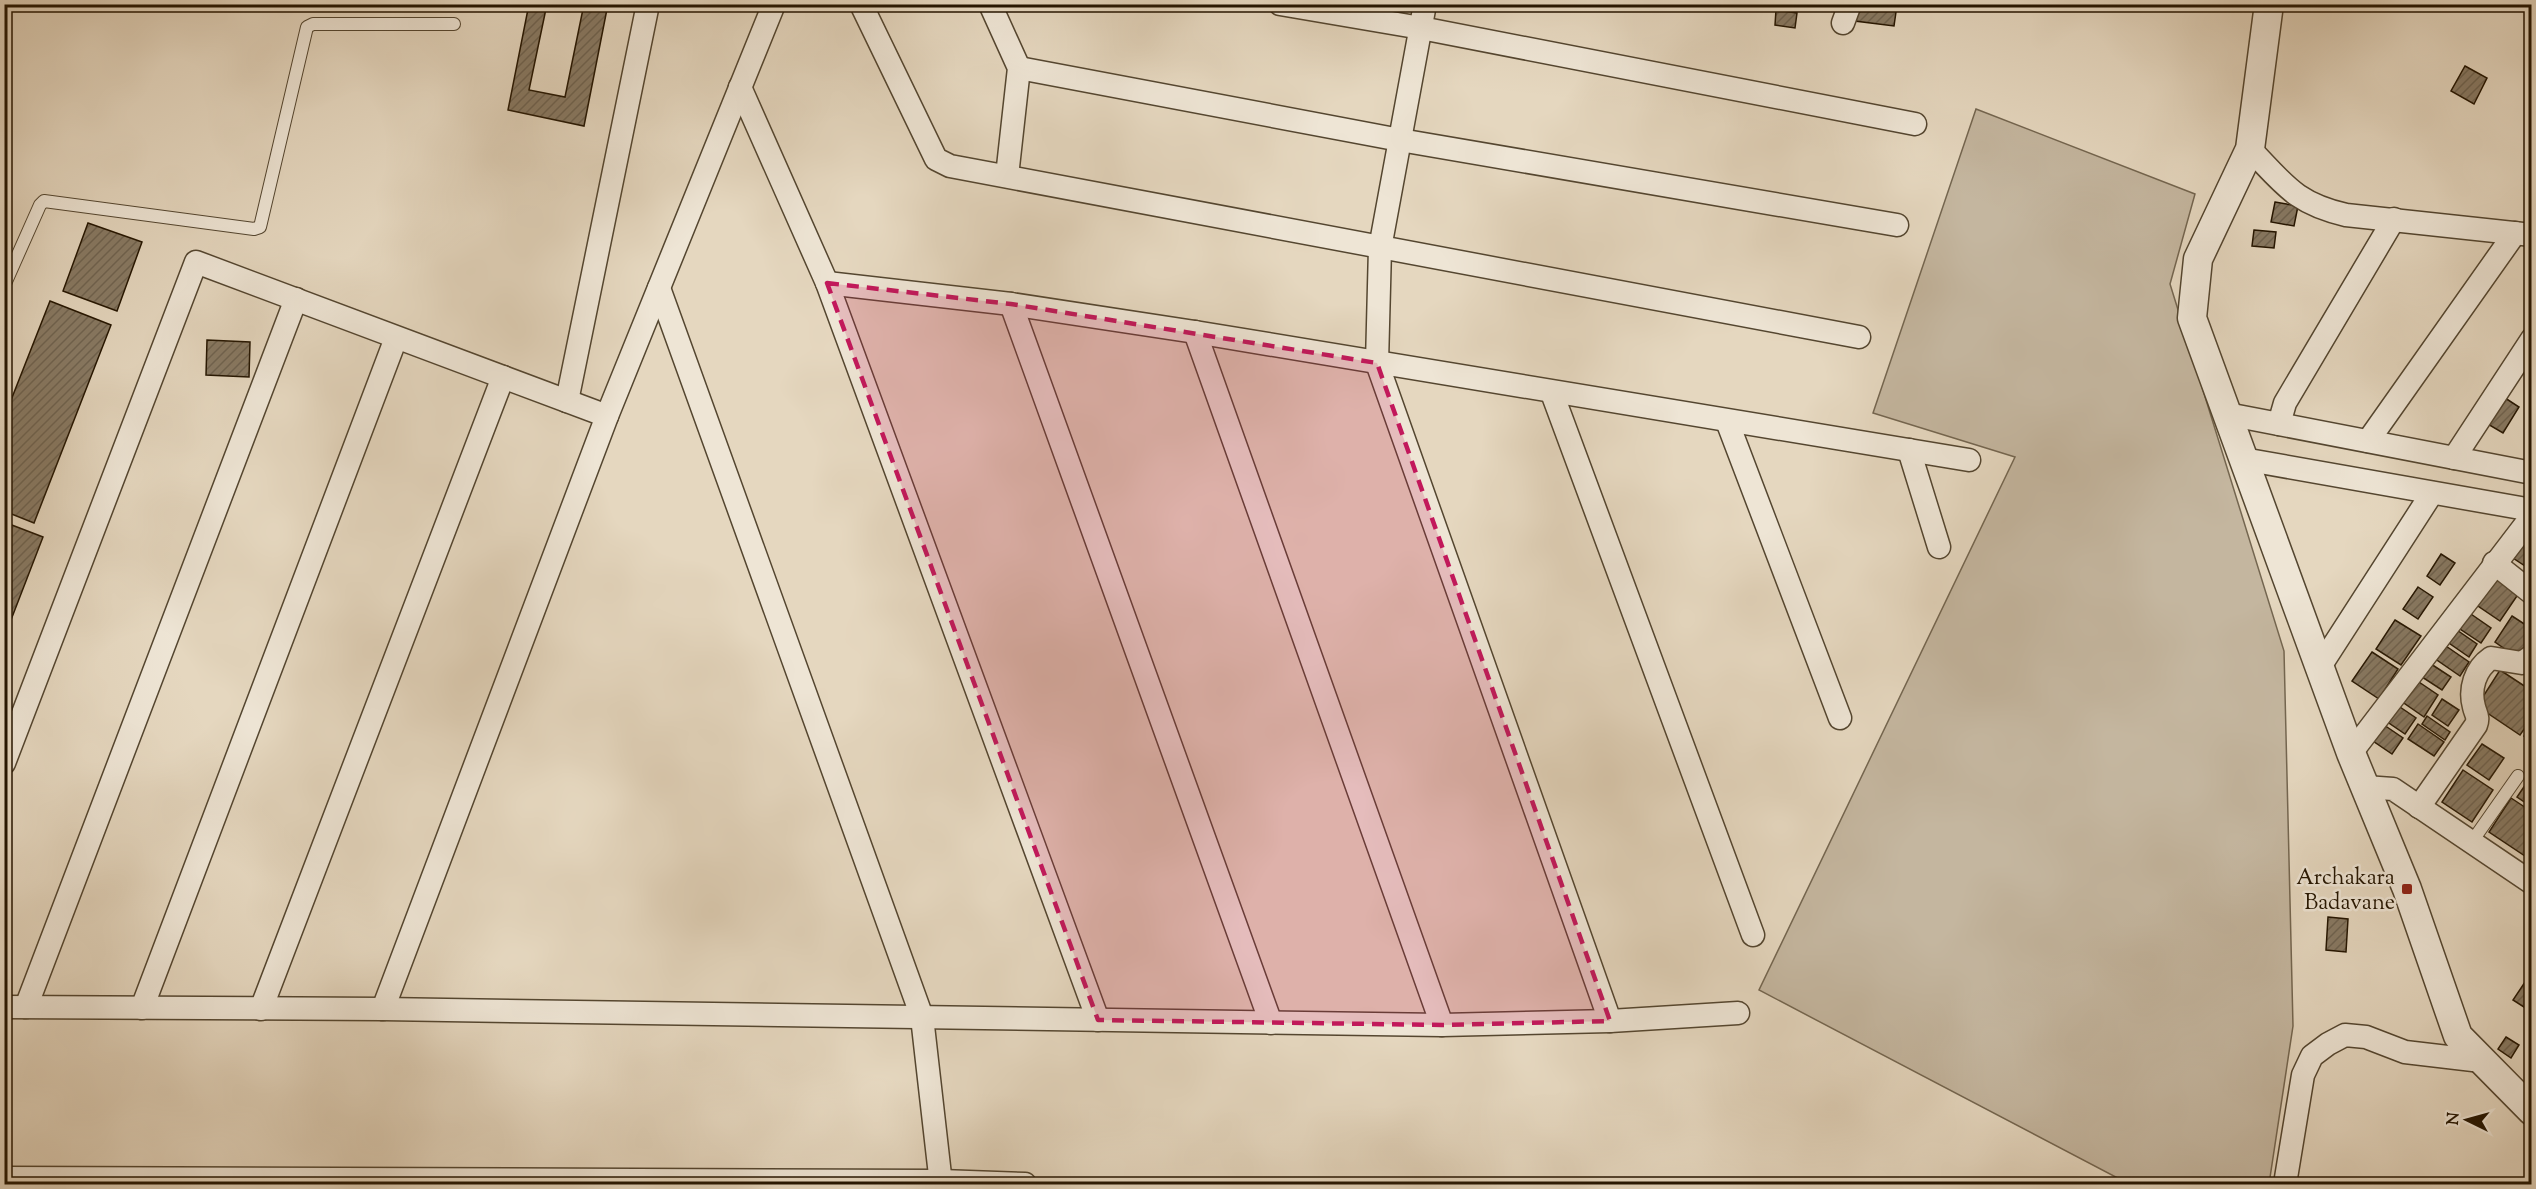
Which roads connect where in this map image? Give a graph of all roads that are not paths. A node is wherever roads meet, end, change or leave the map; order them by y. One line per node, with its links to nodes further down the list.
1 (648, 4): 32 (street)
2 (774, 4): 11 (street)
3 (861, 4): 15 (street)
4 (990, 4): 10 (street)
5 (1280, 4): 9 (street)
6 (1425, 4): 9 (street)
7 (2269, 4): 14 (street)
8 (454, 24): 21 (lane)
9 (1421, 28): 12 (street); 13 (street)
10 (1018, 68): 13 (street); 15 (street)
11 (740, 87): 20 (street); 22 (street)
12 (1915, 124)
13 (1400, 140): 17 (street); 19 (street)
14 (2250, 149): 16 (street); 33 (street)
15 (1006, 176): 19 (street)
16 (2394, 219): 18 (street); 36 (street)
17 (1896, 225)
18 (2524, 234): 37 (street)
19 (1380, 248): 26 (street); 29 (street)
20 (827, 283): 24 (street); 66 (street)
21 (4, 286)
22 (659, 288): 34 (street); 65 (street)
23 (296, 299): 27 (street); 53 (street); 60 (street)
24 (1011, 304): 25 (street); 68 (street)
25 (1195, 332): 29 (street); 69 (street)
26 (1859, 337)
27 (396, 338): 30 (street); 61 (street)
28 (2532, 339): 39 (street)
29 (1377, 363): 31 (street); 67 (street)
30 (503, 376): 32 (street); 62 (street)
31 (1552, 393): 35 (street); 59 (street)
32 (567, 401): 34 (street)
33 (2227, 414): 36 (street); 40 (street)
34 (607, 416): 63 (street)
35 (1727, 421): 38 (street); 51 (street)
36 (2279, 424): 37 (street)
37 (2368, 441): 39 (street)
38 (1909, 450): 41 (street); 46 (street)
39 (2454, 458): 42 (street)
40 (2243, 459): 43 (street); 50 (street)
41 (1969, 460)
42 (2532, 472)
43 (2432, 493): 44 (street); 50 (street)
44 (2532, 510)
45 (2532, 516): 47 (street)
46 (1940, 547)
47 (2494, 563): 48 (street); 52 (street)
48 (2532, 593)
49 (2532, 656): 56 (street)
50 (2321, 665): 52 (street)
51 (1840, 718)
52 (2351, 753): 55 (street)
53 (4, 763)
54 (2518, 776): 57 (lane)
55 (2365, 787): 56 (street); 71 (street)
56 (2419, 807): 57 (street)
57 (2471, 843): 58 (street)
58 (2532, 883)
59 (1753, 936)
60 (15, 1007): 61 (street)
61 (142, 1008): 62 (street)
62 (261, 1009): 63 (street)
63 (383, 1009): 65 (street)
64 (1738, 1013): 67 (street)
65 (922, 1017): 66 (street); 73 (street)
66 (1098, 1020): 68 (street)
67 (1610, 1021): 69 (street)
68 (1271, 1023): 69 (street)
69 (1442, 1024)
70 (2473, 1060): 75 (street)
71 (2529, 1103)
72 (4, 1178): 73 (street)
73 (941, 1183): 74 (street)
74 (1025, 1185)
75 (2285, 1185)

